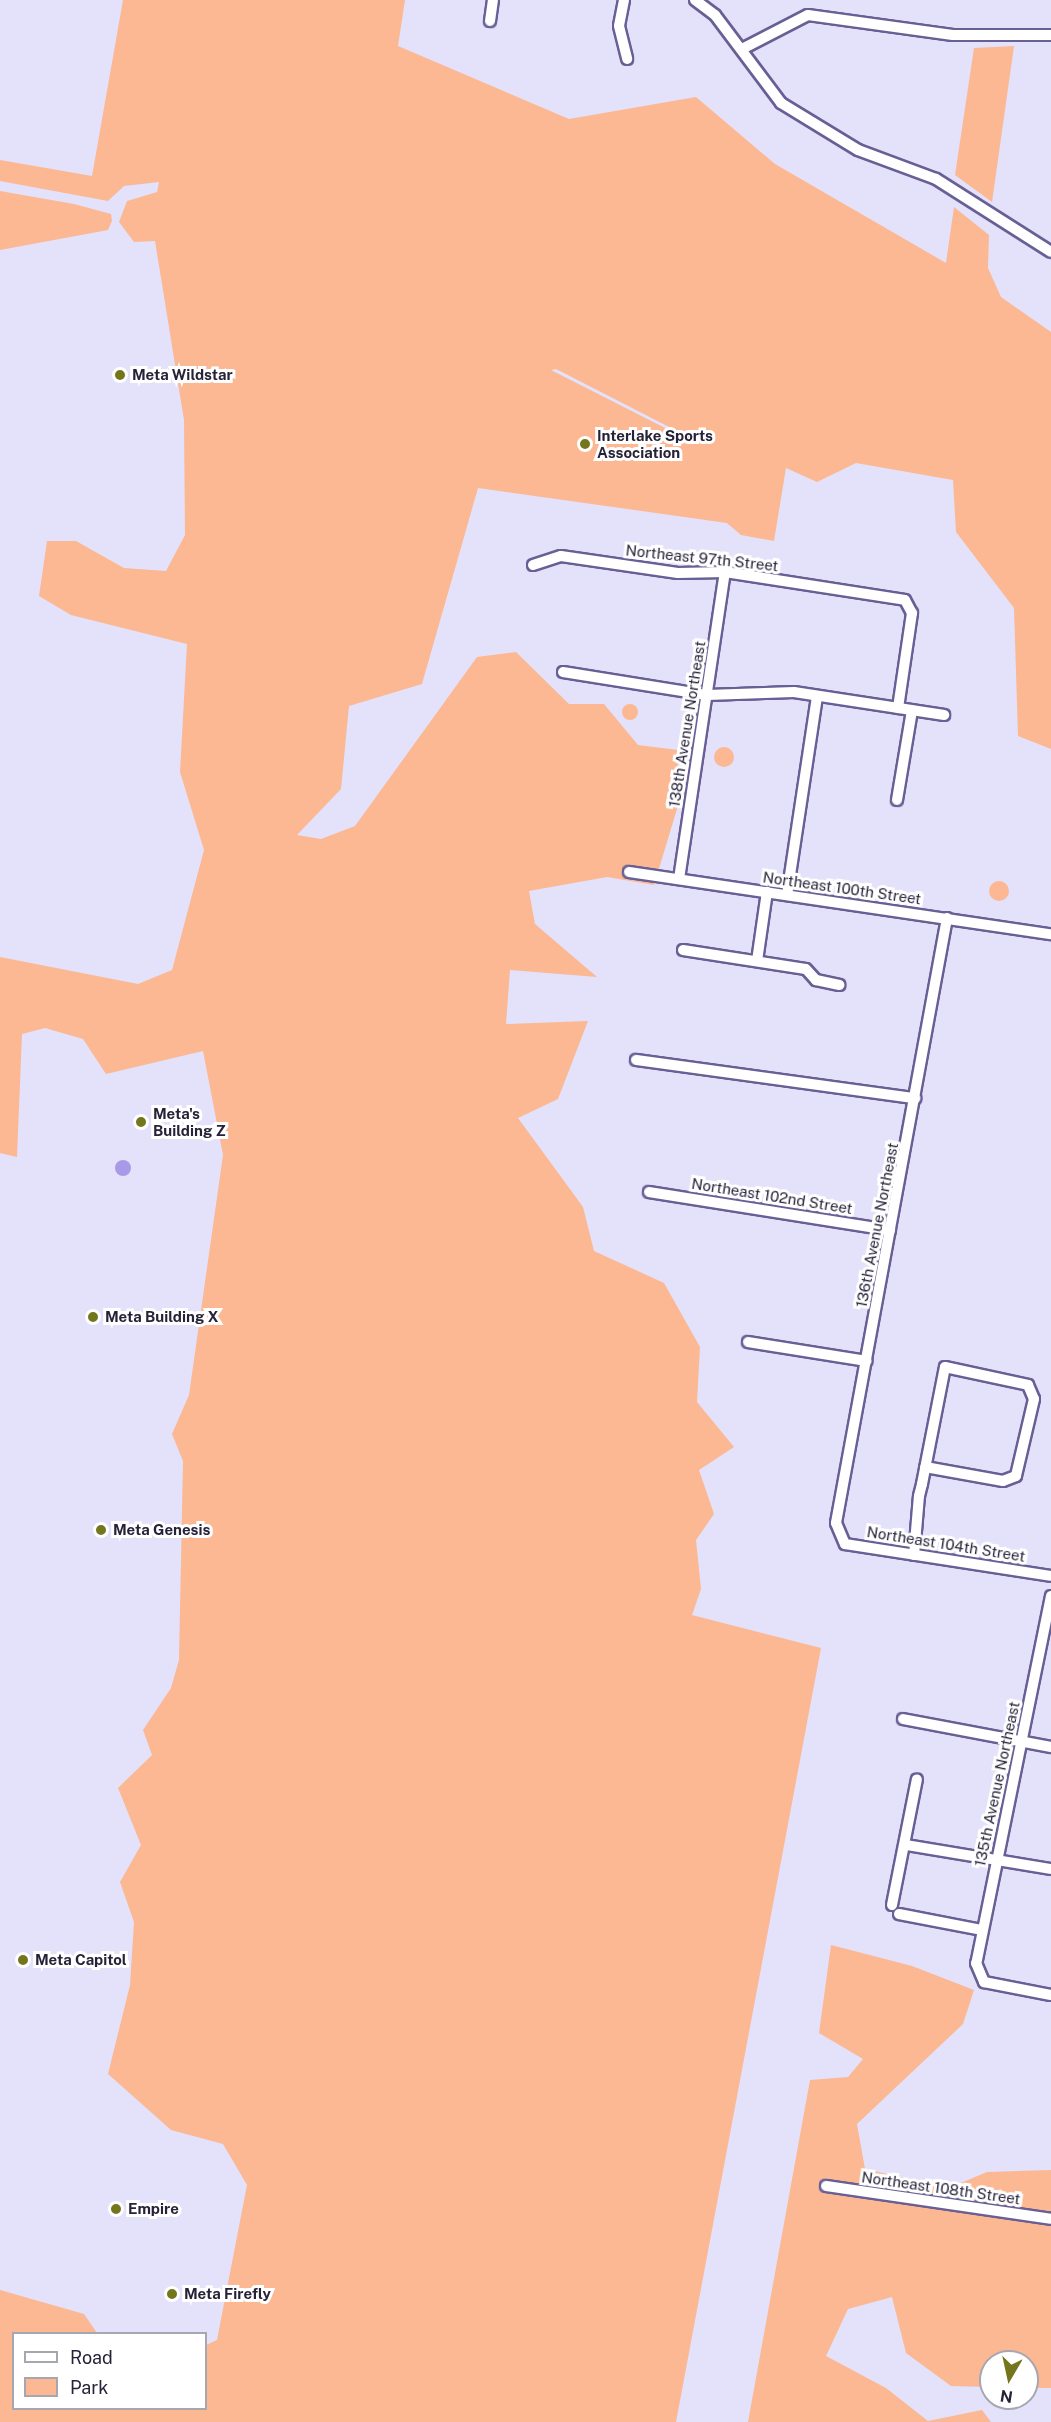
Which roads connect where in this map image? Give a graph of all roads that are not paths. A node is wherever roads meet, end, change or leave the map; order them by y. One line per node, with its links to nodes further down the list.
1 (493, 0): 4 (street)
2 (624, 0): 7 (street)
3 (695, 0): 6 (street)
4 (490, 21)
5 (1051, 35): 6 (street)
6 (742, 49): 8 (street)
7 (627, 59)
8 (1051, 252)
9 (533, 565): 10 (street, Northeast 97th Street)
10 (725, 572): 12 (street, 138th Avenue Northeast); 14 (street, Northeast 97th Street)
11 (563, 672): 12 (street)
12 (707, 695): 13 (street); 19 (street, 138th Avenue Northeast)
13 (817, 696): 14 (street); 21 (street)
14 (898, 708): 15 (street)
15 (912, 710): 16 (street); 17 (street)
16 (944, 715)
17 (897, 800)
18 (628, 872): 19 (street, Northeast 100th Street)
19 (679, 879): 20 (street, Northeast 100th Street)
20 (767, 892): 21 (street, Northeast 100th Street); 25 (street)
21 (787, 895): 22 (street, Northeast 100th Street)
22 (947, 918): 23 (street, Northeast 100th Street); 28 (street, 136th Avenue Northeast)
23 (1051, 934)
24 (683, 950): 25 (street)
25 (757, 961): 26 (street)
26 (839, 985)
27 (636, 1060): 28 (street)
28 (915, 1098): 30 (street, 136th Avenue Northeast)
29 (649, 1192): 30 (street, Northeast 102nd Street)
30 (890, 1230): 32 (street, 136th Avenue Northeast)
31 (748, 1342): 32 (street)
32 (866, 1361): 34 (street, 136th Avenue Northeast)
33 (925, 1467): 33 (street); 35 (street)
34 (839, 1537): 35 (street, Northeast 104th Street)
35 (914, 1555): 36 (street, Northeast 104th Street)
36 (1051, 1576)
37 (1051, 1596): 39 (street, 135th Avenue Northeast)
38 (903, 1719): 39 (street)
39 (1020, 1741): 40 (street); 43 (street, 135th Avenue Northeast)
40 (1051, 1747)
41 (917, 1779): 42 (street)
42 (906, 1845): 43 (street); 45 (street)
43 (996, 1859): 44 (street); 45 (street, 135th Avenue Northeast)
44 (1051, 1869)
45 (982, 1930): 46 (street, 135th Avenue Northeast)
46 (1051, 1995)
47 (826, 2186): 48 (street, Northeast 108th Street)
48 (1051, 2219)

